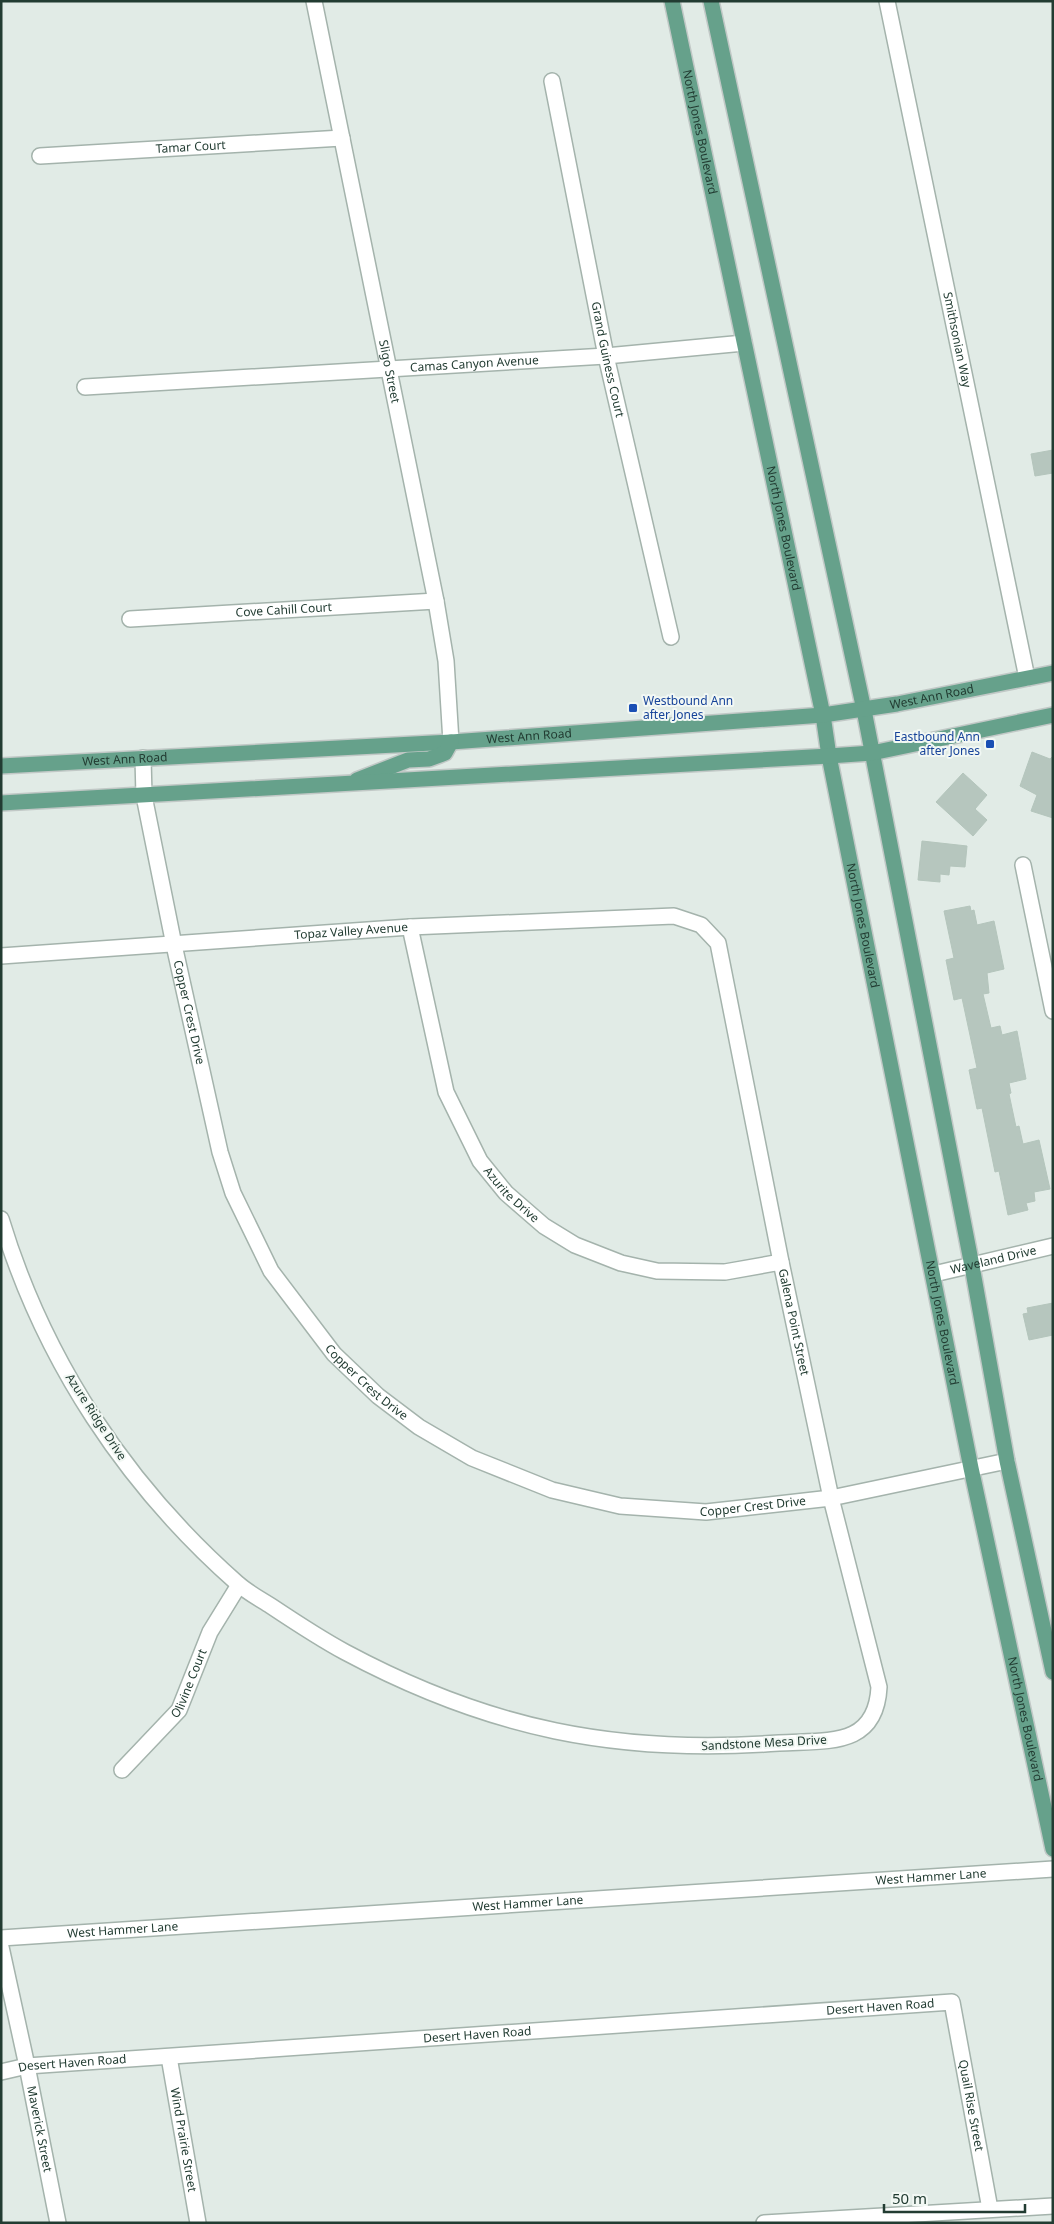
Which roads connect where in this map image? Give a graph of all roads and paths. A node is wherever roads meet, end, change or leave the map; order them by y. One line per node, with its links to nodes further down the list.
1 (314, 1): 6 (street, Sligo Street)
2 (672, 1): 8 (main road, North Jones Boulevard)
3 (711, 1): 17 (main road)
4 (887, 1): 16 (street, Smithsonian Way)
5 (552, 81): 9 (street, Grand Guiness Court)
6 (342, 138): 7 (street, Tamar Court); 10 (street, Sligo Street)
7 (40, 156)
8 (744, 343): 9 (street, Camas Canyon Avenue); 18 (main road, North Jones Boulevard)
9 (606, 356): 10 (street, Camas Canyon Avenue); 14 (street, Grand Guiness Court)
10 (389, 370): 11 (street, Camas Canyon Avenue); 12 (street, Sligo Street)
11 (85, 387)
12 (436, 601): 13 (street, Cove Cahill Court); 20 (street, Sligo Street)
13 (130, 619)
14 (671, 637)
15 (1053, 672): 16 (main road, West Ann Road)
16 (1027, 678): 17 (main road, West Ann Road)
17 (864, 710): 18 (main road, West Ann Road); 21 (main road)
18 (823, 715): 20 (main road, West Ann Road); 22 (main road, North Jones Boulevard)
19 (1053, 715): 21 (main road)
20 (451, 742): 23 (main road, West Ann Road); 25 (main road)
21 (872, 752): 22 (main road); 37 (main road)
22 (829, 756): 25 (main road); 38 (main road, North Jones Boulevard)
23 (143, 758): 24 (main road, West Ann Road); 26 (street, Copper Crest Drive)
24 (1, 766)
25 (344, 784): 26 (main road)
26 (144, 796): 27 (main road); 31 (street, Copper Crest Drive)
27 (1, 803)
28 (1023, 866): 33 (street)
29 (701, 925): 30 (street, Topaz Valley Avenue); 36 (street, Galena Point Street)
30 (410, 927): 31 (street, Topaz Valley Avenue); 36 (street, Azurite Drive)
31 (174, 945): 32 (street, Topaz Valley Avenue); 41 (street, Copper Crest Drive)
32 (1, 956)
33 (1053, 1011)
34 (1, 1219): 42 (street, Azure Ridge Drive)
35 (1053, 1246): 37 (street, Waveland Drive)
36 (781, 1262): 41 (street, Galena Point Street)
37 (972, 1266): 38 (street, Waveland Drive); 39 (main road)
38 (934, 1274): 40 (main road, North Jones Boulevard)
39 (1007, 1461): 40 (street, Copper Crest Drive); 43 (main road)
40 (971, 1468): 41 (street, Copper Crest Drive); 46 (main road, North Jones Boulevard)
41 (831, 1498): 44 (street, Galena Point Street)
42 (239, 1585): 44 (street, Sandstone Mesa Drive); 45 (street, Olivine Court)
43 (1053, 1672)
44 (870, 1722)
45 (122, 1770)
46 (1053, 1848)
47 (1053, 1869): 48 (street, West Hammer Lane)
48 (1, 1938)
49 (1, 1947): 52 (street, Maverick Street)
50 (952, 2002): 51 (street, Desert Haven Road); 55 (street, Quail Rise Street)
51 (169, 2057): 52 (street, Desert Haven Road); 57 (street, Wind Prairie Street)
52 (27, 2066): 53 (street, Desert Haven Road); 56 (street, Maverick Street)
53 (1, 2072)
54 (1053, 2206): 55 (street)
55 (990, 2209): 58 (street)
56 (58, 2223)
57 (198, 2223)
58 (764, 2223)

